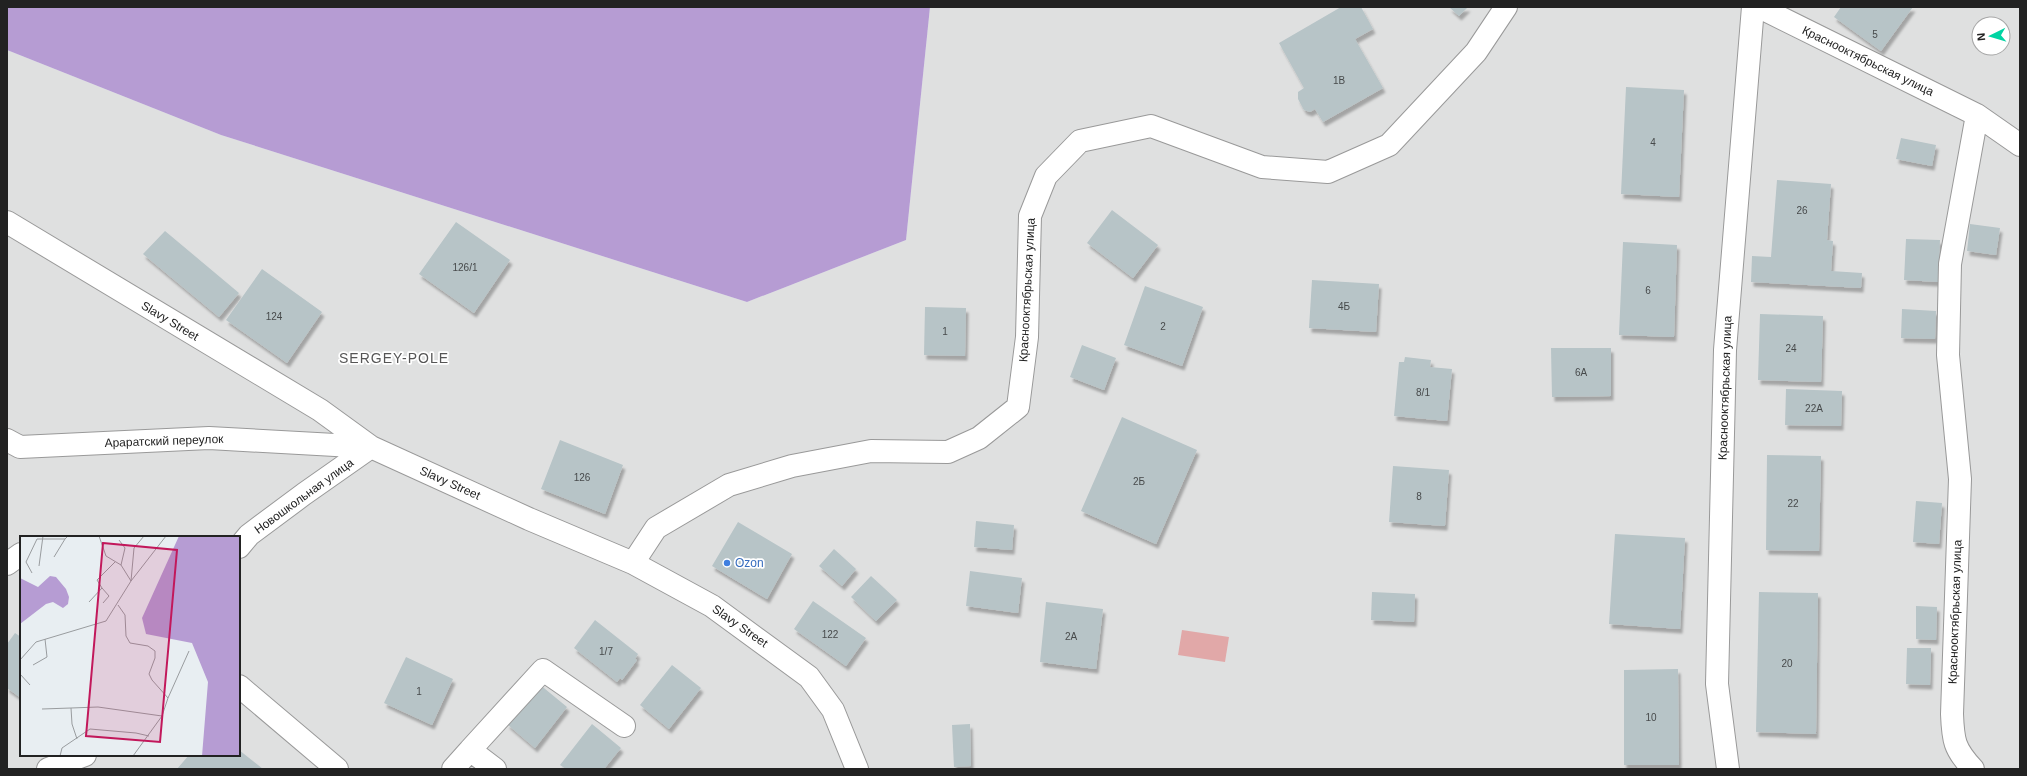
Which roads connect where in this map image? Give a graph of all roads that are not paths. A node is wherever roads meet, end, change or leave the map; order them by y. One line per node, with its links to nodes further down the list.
1 (1506, 7): 11 (street, Краснооктябрьская улица)
2 (1753, 7): 22 (street, Краснооктябрьская улица)
3 (1759, 7): 4 (street, Краснооктябрьская улица)
4 (1977, 115): 5 (street, Краснооктябрьская улица); 23 (street, Краснооктябрьская улица)
5 (2020, 145)
6 (7, 222): 8 (street, Slavy Street)
7 (11, 444): 8 (street, Араратский переулок)
8 (371, 448): 9 (street, Новошкольная улица); 11 (street, Slavy Street)
9 (240, 545)
10 (20, 555): 12 (street)
11 (633, 563): 21 (street, Slavy Street)
12 (7, 564)
13 (240, 687): 18 (street)
14 (624, 726): 15 (street)
15 (470, 750): 19 (street); 20 (street)
16 (82, 756): 17 (street)
17 (48, 769)
18 (337, 769)
19 (453, 769)
20 (495, 769)
21 (857, 769)
22 (1728, 769)
23 (1973, 769)

